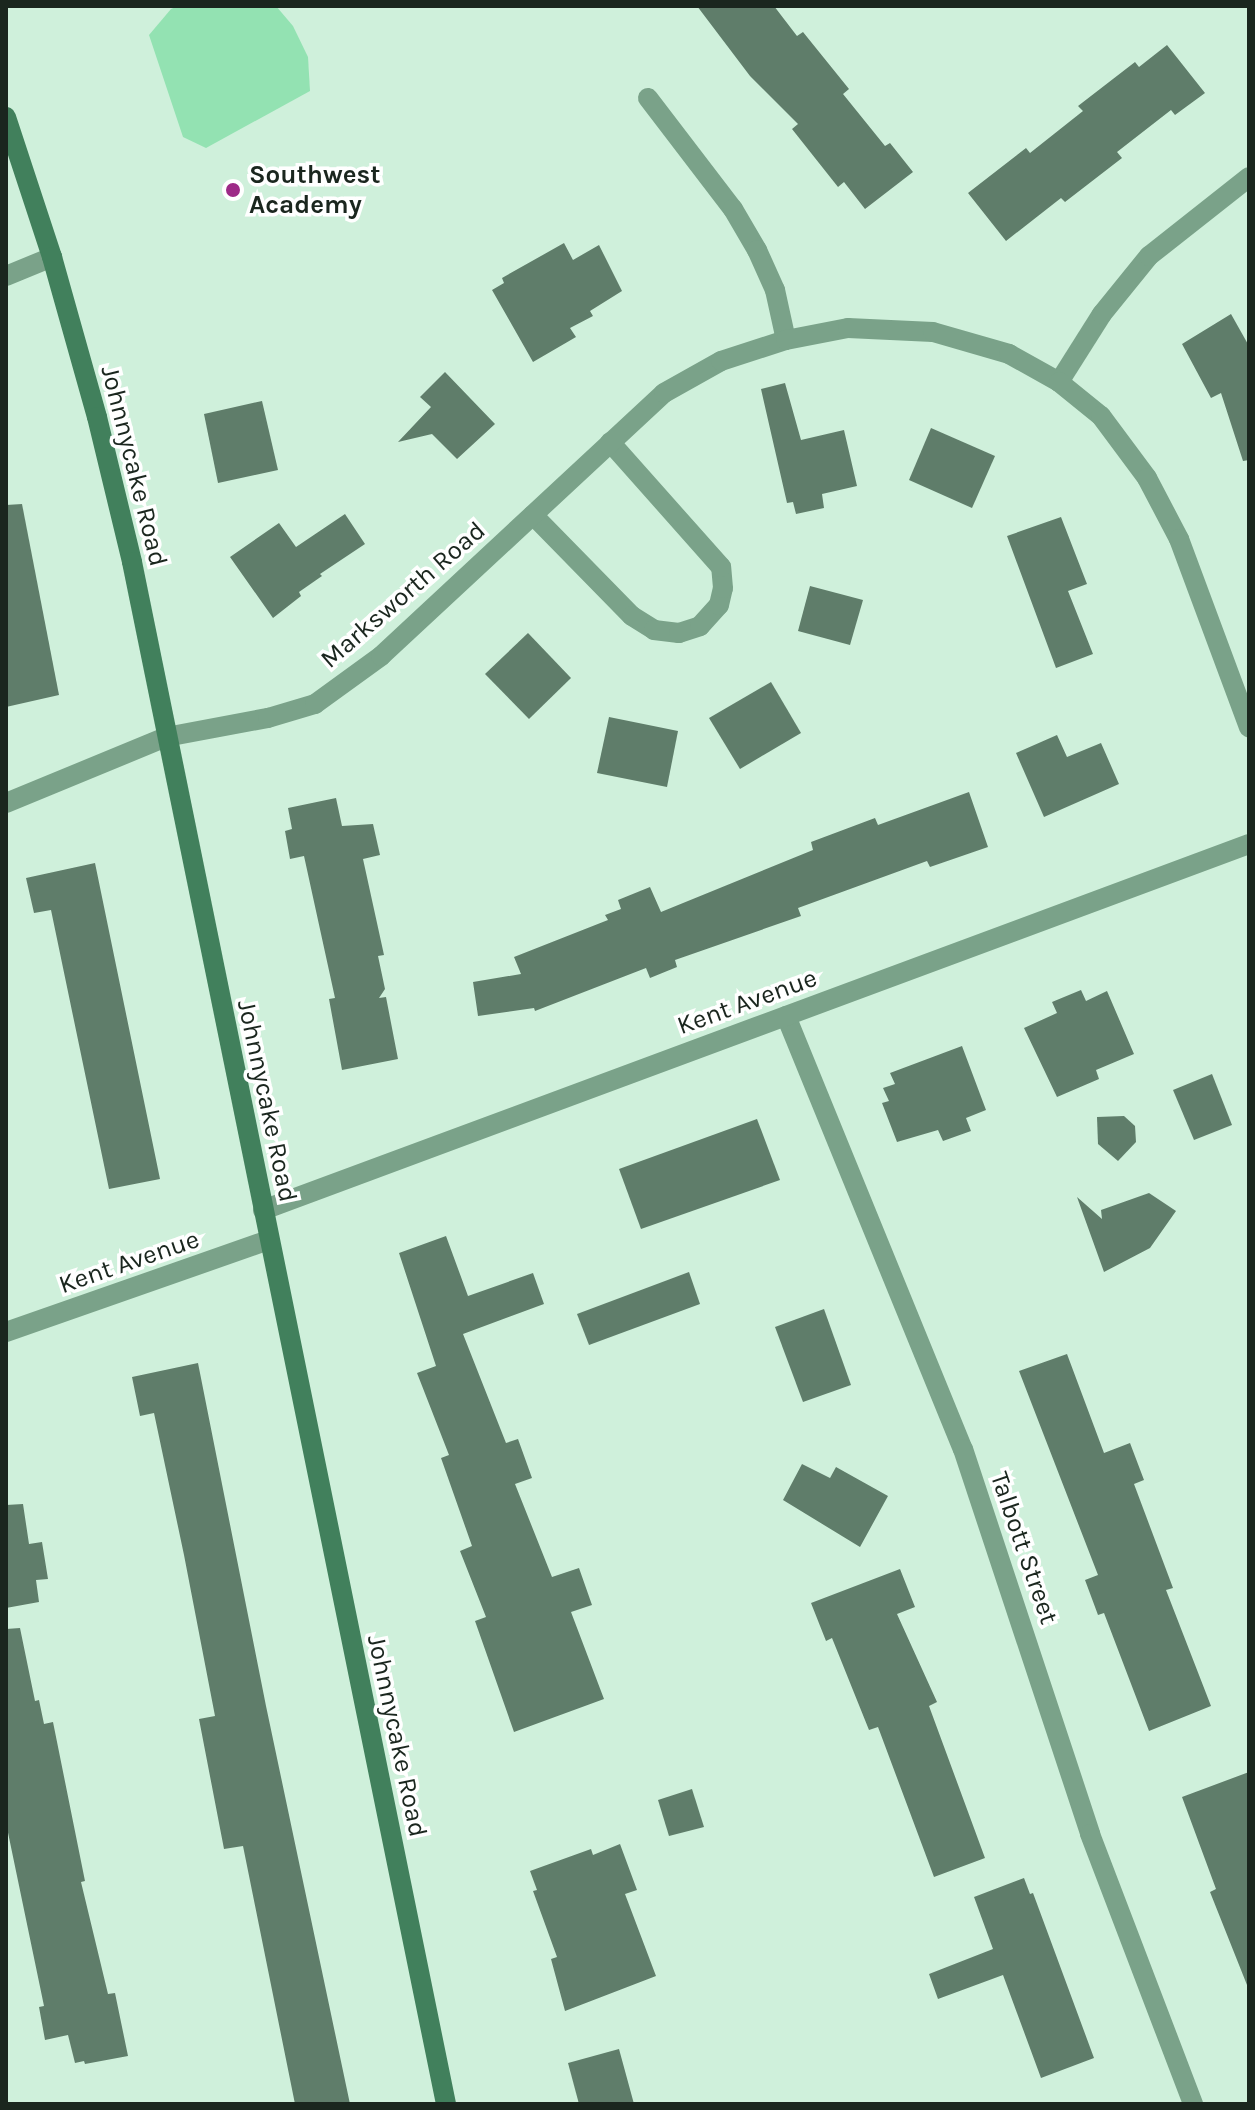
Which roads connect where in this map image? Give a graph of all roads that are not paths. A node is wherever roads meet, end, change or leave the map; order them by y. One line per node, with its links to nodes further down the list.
1 (648, 98): 6 (street)
2 (6, 117): 4 (main road, Johnnycake Road)
3 (1249, 177): 7 (street)
4 (52, 257): 5 (street); 11 (main road, Johnnycake Road)
5 (6, 276)
6 (786, 340): 7 (street, Marksworth Road); 8 (street, Marksworth Road)
7 (1059, 382): 10 (street, Marksworth Road)
8 (610, 442): 9 (street, Marksworth Road); 9 (street)
9 (533, 515): 11 (street, Marksworth Road)
10 (1249, 727)
11 (166, 737): 12 (street, Marksworth Road); 15 (main road, Johnnycake Road)
12 (6, 803)
13 (1249, 844): 14 (street, Kent Avenue)
14 (786, 1016): 15 (street, Kent Avenue); 19 (street, Talbott Street)
15 (263, 1210): 16 (main road, Johnnycake Road)
16 (268, 1240): 17 (street, Kent Avenue); 18 (main road, Johnnycake Road)
17 (6, 1332)
18 (446, 2104)
19 (1193, 2104)

